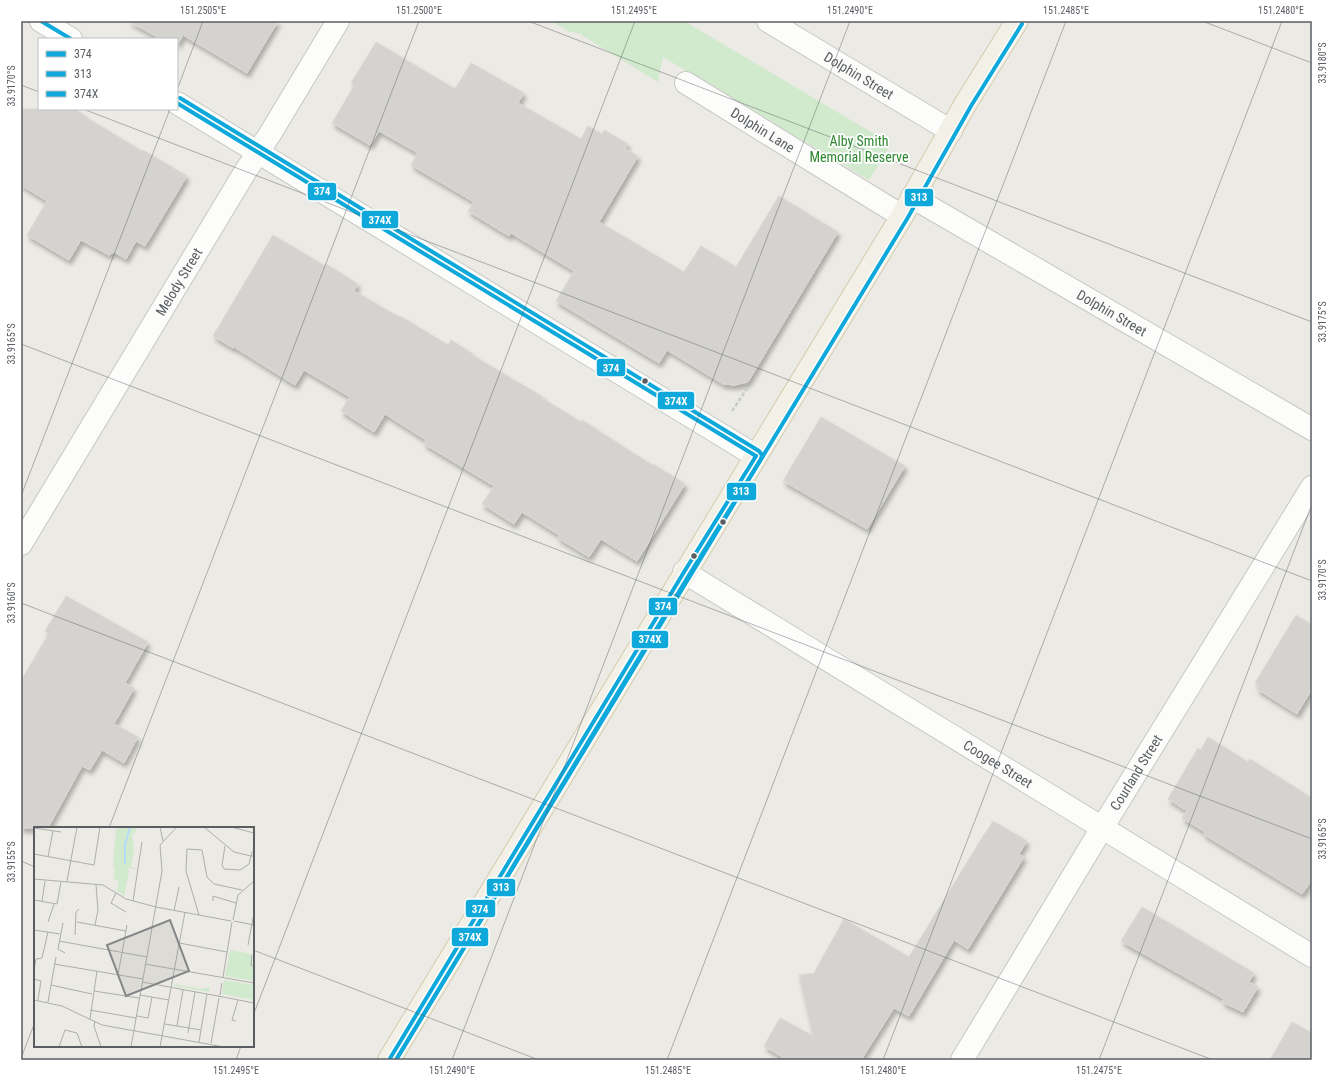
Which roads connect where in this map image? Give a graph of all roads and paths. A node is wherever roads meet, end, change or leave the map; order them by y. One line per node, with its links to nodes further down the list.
1 (41, 21): 5 (street)
2 (338, 21): 9 (street, Melody Street)
3 (768, 21): 8 (street, Dolphin Street)
4 (1017, 21): 8 (main road)
5 (69, 38)
6 (686, 83): 10 (street, Dolphin Lane)
7 (178, 104): 9 (street)
8 (951, 131): 10 (main road)
9 (258, 152): 14 (street); 16 (street, Melody Street)
10 (907, 207): 13 (street, Dolphin Street); 14 (main road)
11 (748, 387): 12 (path)
12 (732, 410)
13 (1312, 429)
14 (756, 456): 17 (main road)
15 (1312, 487): 18 (street, Courland Street)
16 (21, 544)
17 (684, 572): 18 (street, Coogee Street); 20 (main road)
18 (1102, 828): 19 (street, Coogee Street); 21 (street, Courland Street)
19 (1312, 956)
20 (389, 1060)
21 (962, 1060)

